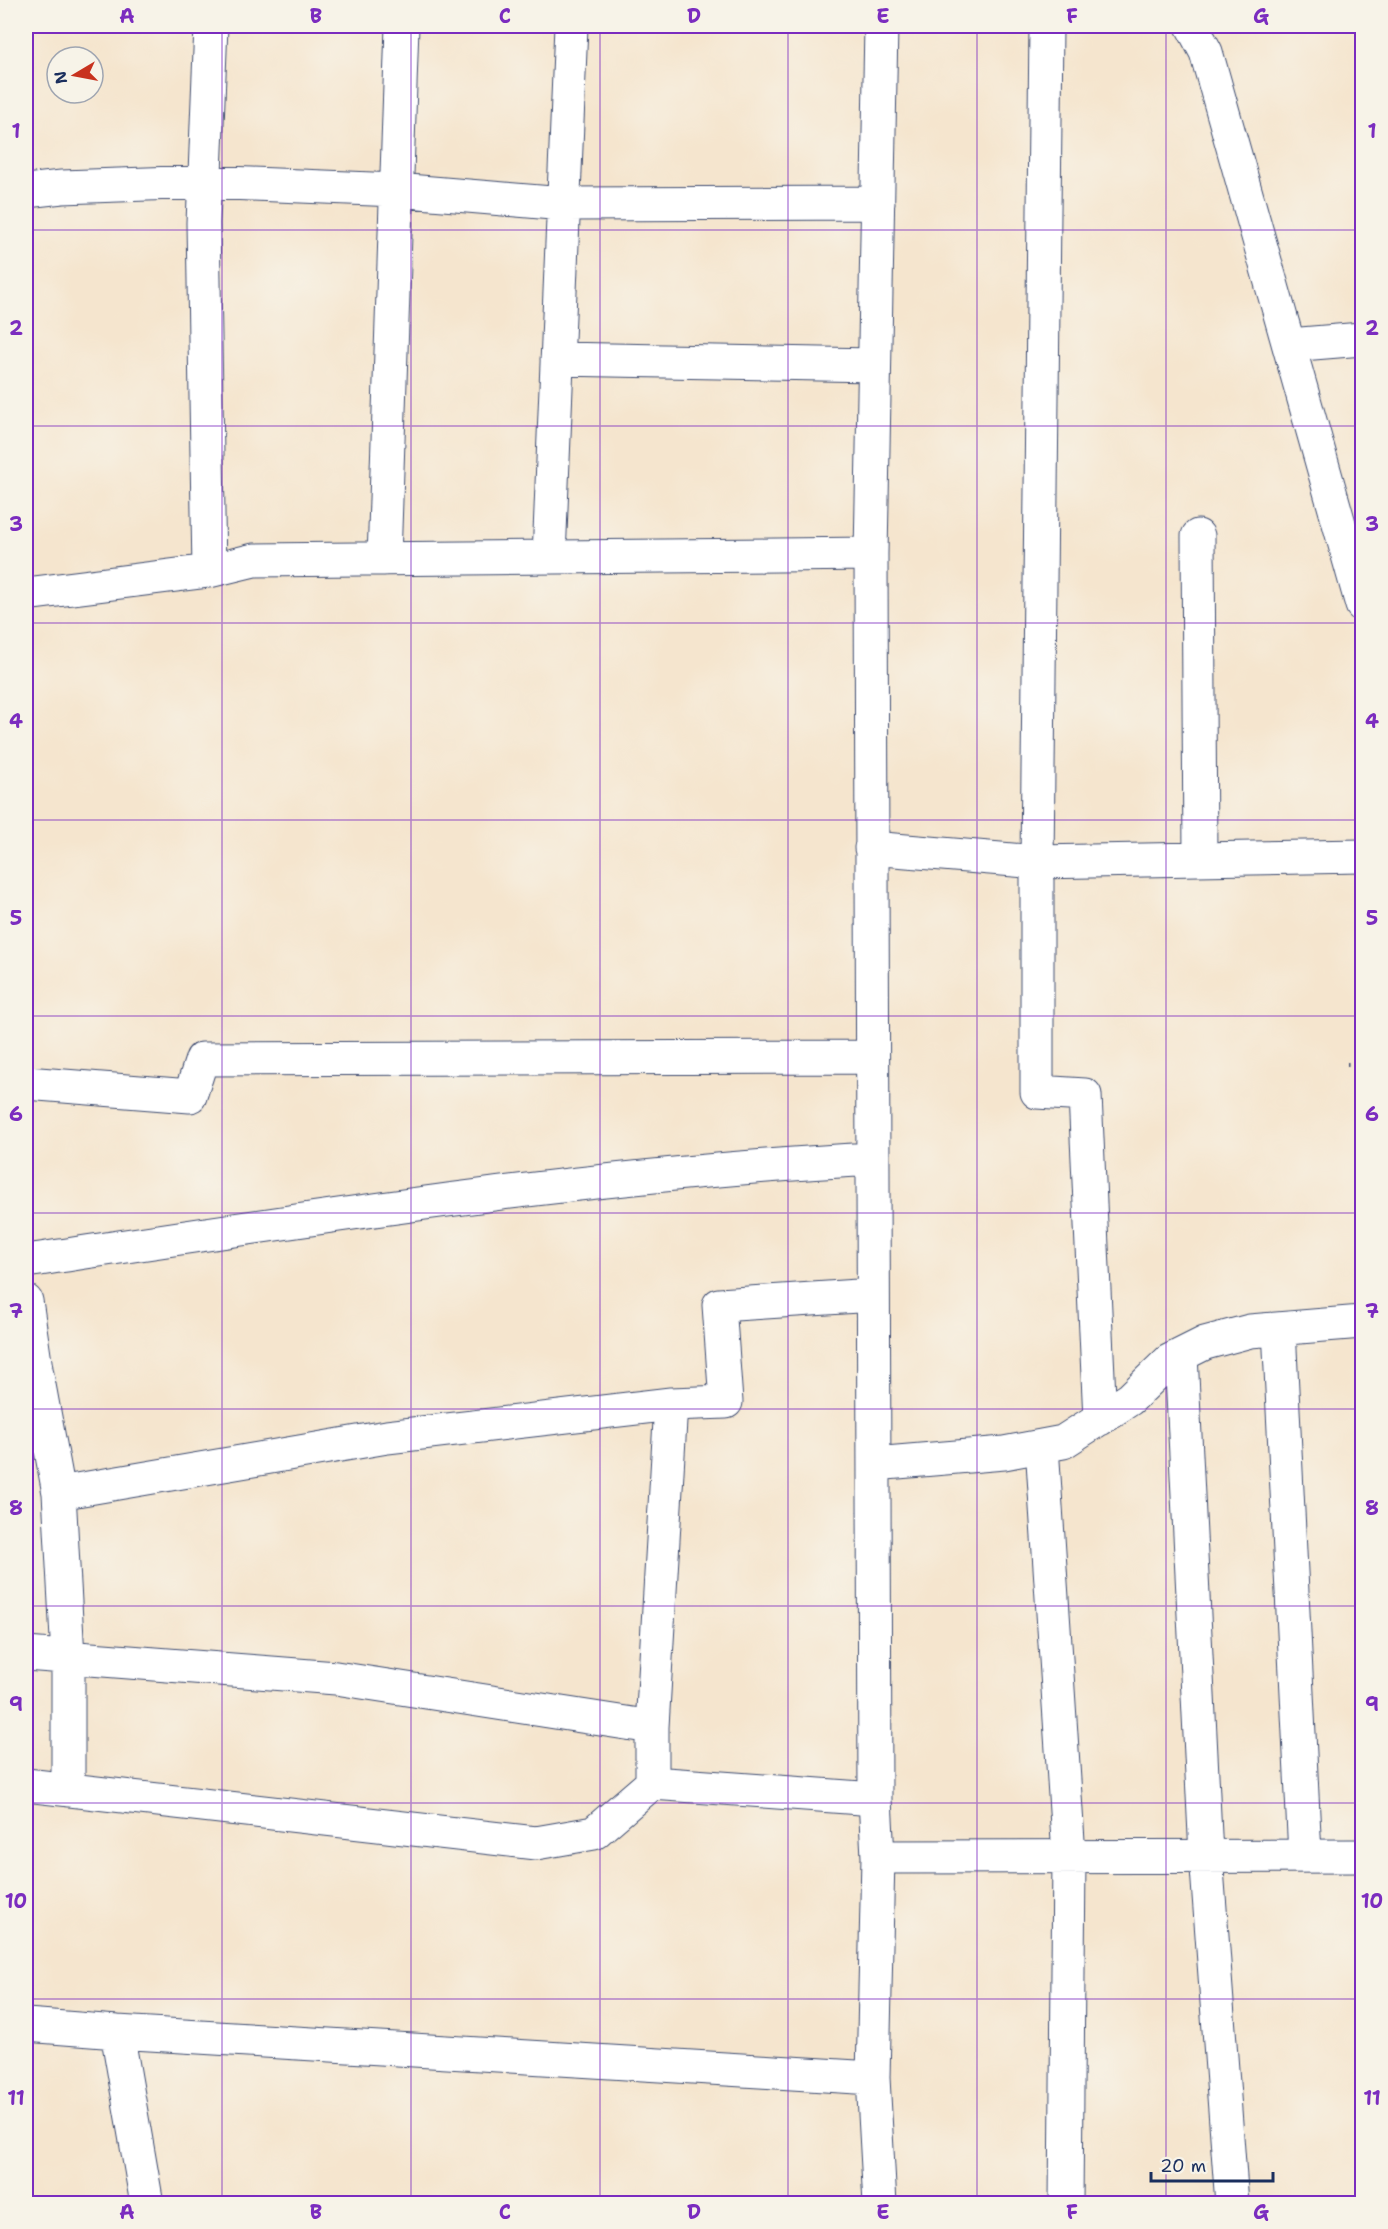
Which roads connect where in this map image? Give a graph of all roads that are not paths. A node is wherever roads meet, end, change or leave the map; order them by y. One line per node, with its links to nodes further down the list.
1 (210, 26): 7 (street)
2 (402, 26): 8 (street)
3 (571, 26): 11 (street)
4 (881, 26): 10 (street)
5 (1046, 26): 26 (street)
6 (1192, 26): 13 (street)
7 (204, 182): 8 (street); 9 (street); 20 (street)
8 (396, 190): 11 (street); 19 (street)
9 (26, 191)
10 (878, 203): 11 (street); 15 (street)
11 (564, 204): 14 (street)
12 (1362, 339): 13 (street)
13 (1289, 345): 22 (street)
14 (557, 359): 15 (street); 18 (street)
15 (874, 365): 17 (street)
16 (1198, 537): 25 (street)
17 (871, 554): 18 (street); 23 (street)
18 (549, 557): 19 (street)
19 (384, 559): 20 (street)
20 (209, 571): 21 (street)
21 (26, 594)
22 (1362, 605)
23 (871, 848): 26 (street); 27 (street)
24 (1362, 856): 25 (street)
25 (1200, 859): 26 (street)
26 (1037, 862): 37 (street)
27 (872, 1058): 28 (street); 29 (street)
28 (26, 1083)
29 (873, 1159): 30 (street); 31 (street)
30 (26, 1261)
31 (873, 1295): 36 (street); 39 (street)
32 (26, 1301): 40 (street)
33 (1362, 1323): 34 (street)
34 (1279, 1329): 35 (street); 49 (street)
35 (1181, 1355): 37 (street); 48 (street)
36 (671, 1404): 40 (street); 43 (street)
37 (1100, 1419): 38 (street)
38 (1042, 1446): 39 (street); 50 (street)
39 (874, 1464): 47 (street)
40 (59, 1493): 42 (street)
41 (26, 1654): 42 (street)
42 (68, 1657): 43 (street); 46 (street)
43 (652, 1727): 44 (street)
44 (652, 1783): 46 (street); 47 (street)
45 (26, 1785): 46 (street)
46 (68, 1790)
47 (875, 1799): 52 (street)
48 (1206, 1855): 49 (street); 50 (street); 59 (street)
49 (1305, 1855): 51 (street)
50 (1069, 1856): 52 (street); 58 (street)
51 (1362, 1856)
52 (878, 1857): 55 (street)
53 (26, 2025): 54 (street)
54 (117, 2032): 55 (street); 56 (street)
55 (873, 2078): 57 (street)
56 (147, 2204)
57 (880, 2204)
58 (1066, 2204)
59 (1232, 2204)

